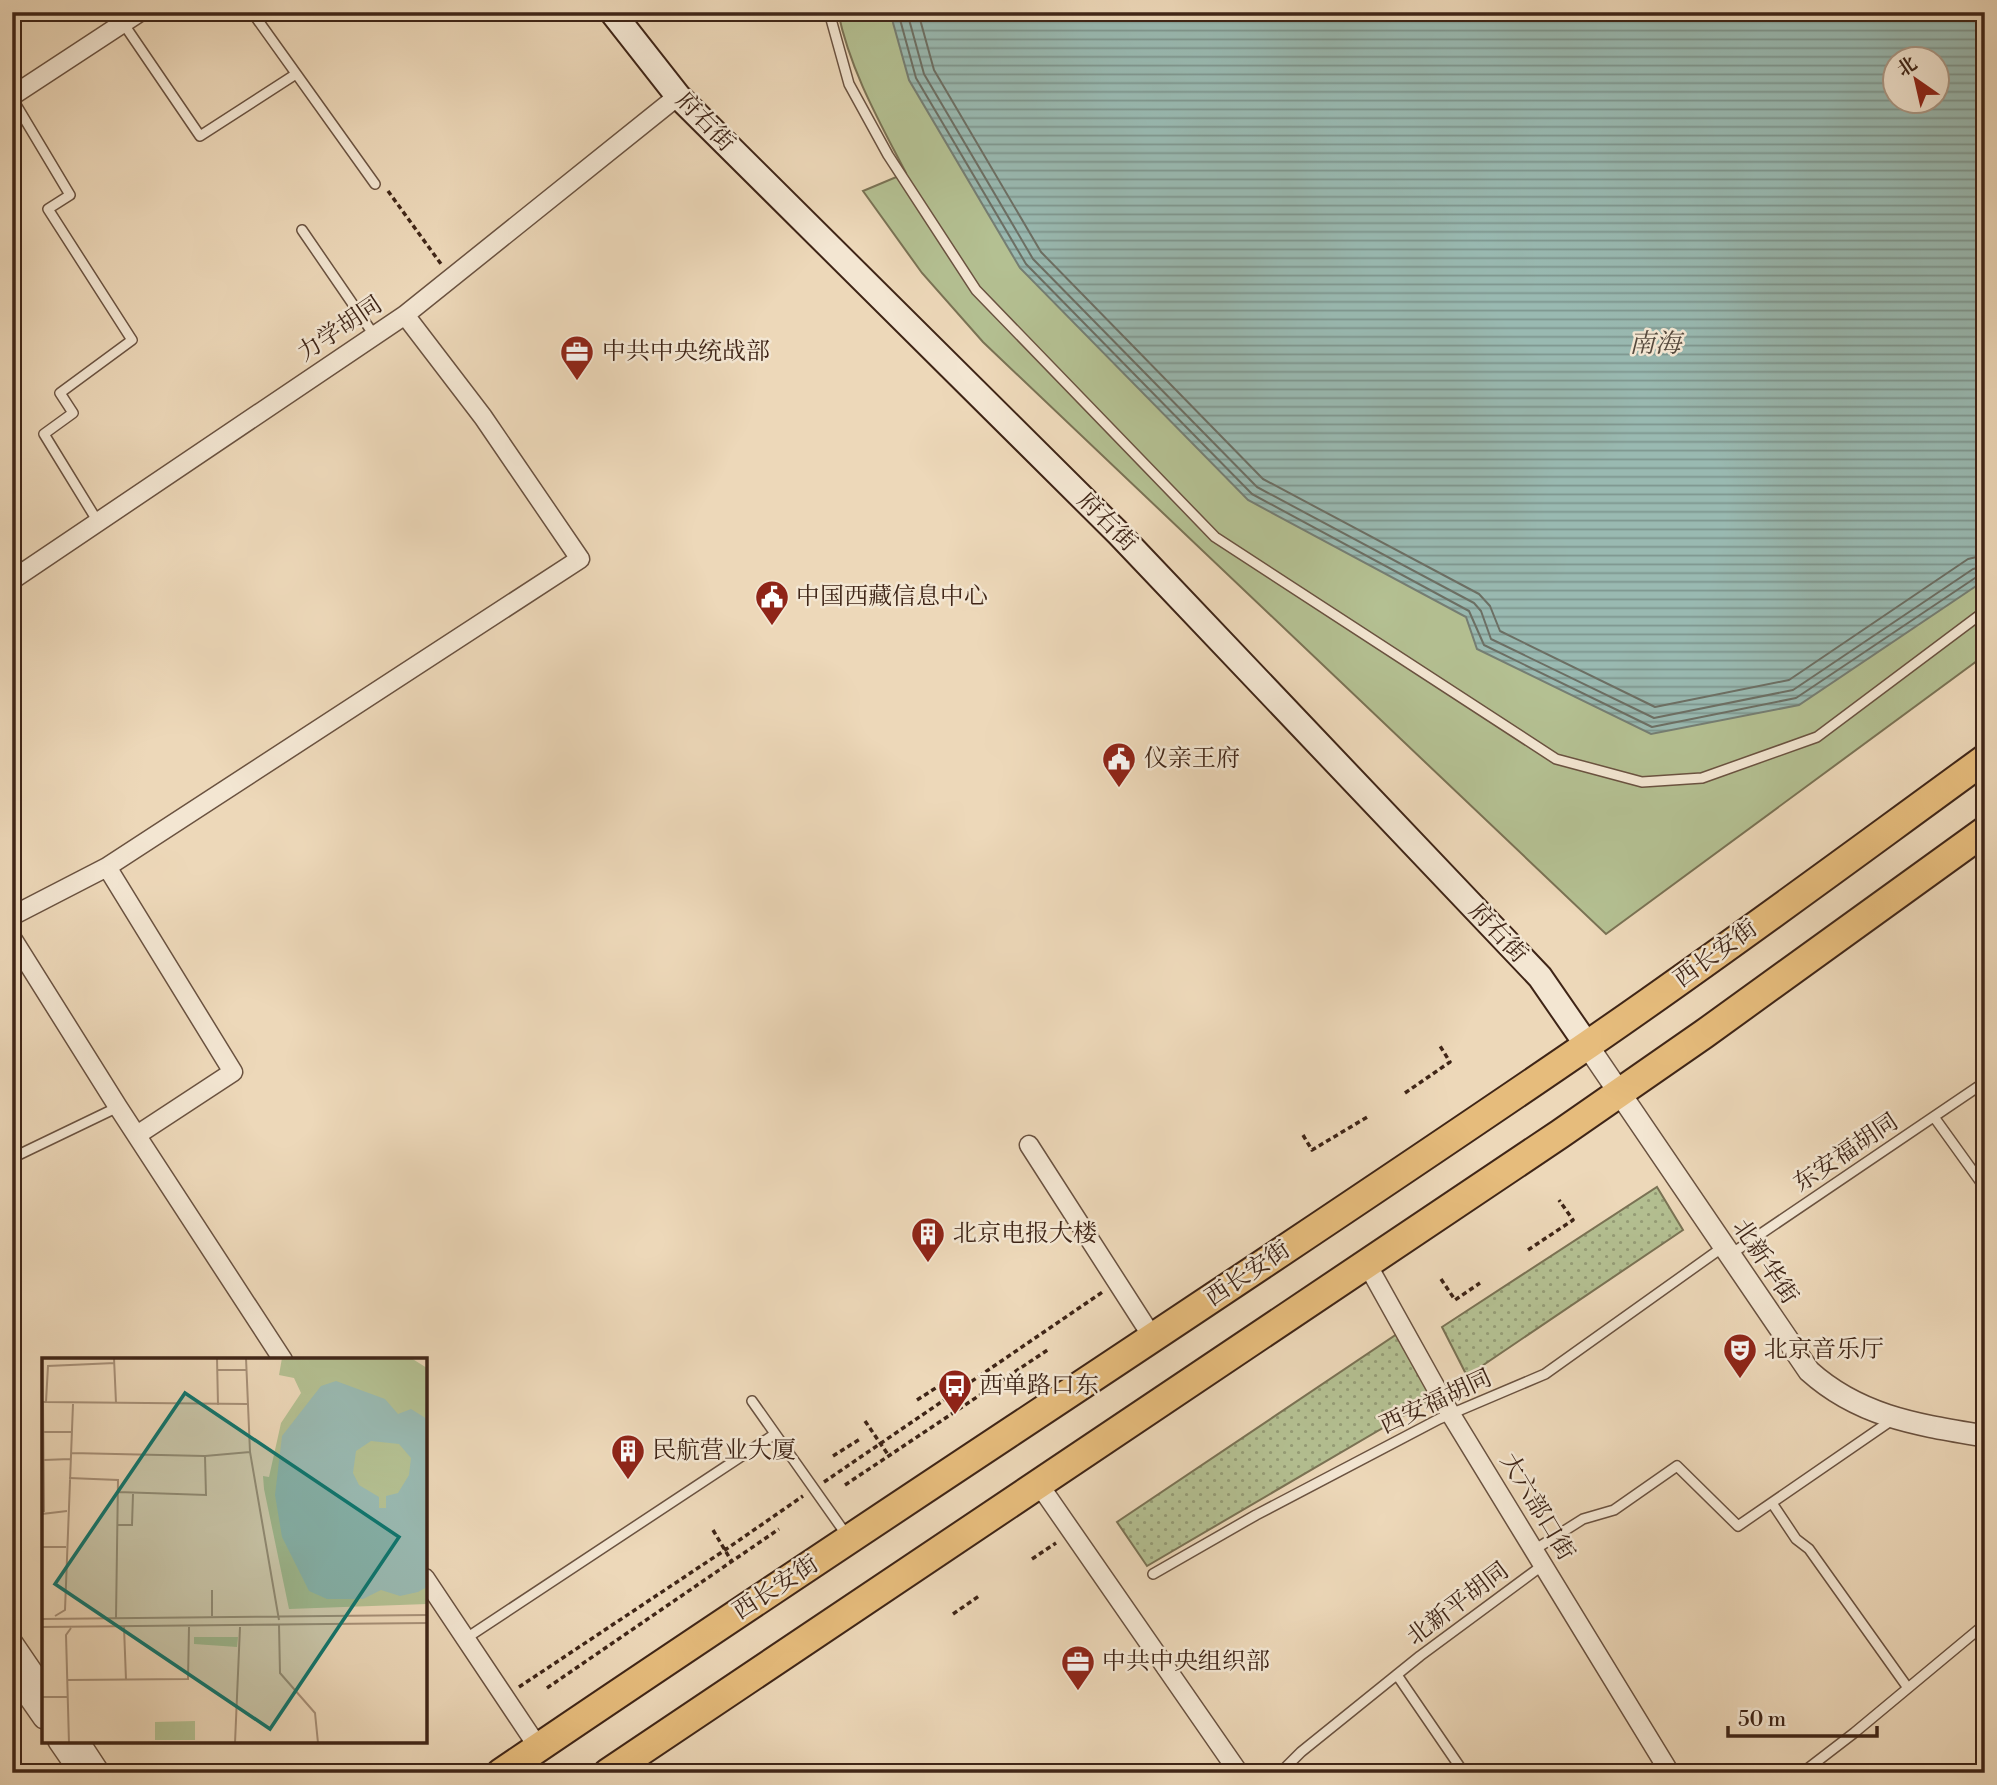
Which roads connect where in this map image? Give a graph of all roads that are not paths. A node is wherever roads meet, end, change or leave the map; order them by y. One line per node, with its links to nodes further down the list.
1 (140, 12): 5 (street)
2 (252, 12): 6 (lane)
3 (612, 12): 7 (main road, 府右街)
4 (829, 12): 15 (lane)
5 (122, 23): 6 (lane); 8 (street)
6 (296, 74): 9 (lane)
7 (678, 96): 11 (street, 力学胡同); 21 (main road, 府右街)
8 (12, 97): 13 (lane)
9 (374, 184)
10 (302, 230): 12 (lane)
11 (405, 314): 12 (street, 力学胡同); 18 (street)
12 (374, 335): 13 (street, 力学胡同)
13 (98, 522): 14 (street, 力学胡同)
14 (12, 580)
15 (1985, 611)
16 (1985, 760): 21 (highway, 西长安街)
17 (1985, 831): 23 (highway)
18 (107, 867): 19 (street); 26 (street)
19 (12, 916)
20 (12, 938): 24 (street)
21 (1587, 1045): 23 (street, 北新华街); 32 (highway, 西长安街)
22 (1985, 1082): 25 (lane, 东安福胡同)
23 (1620, 1092): 30 (street, 北新华街); 31 (highway)
24 (118, 1107): 26 (street); 28 (lane)
25 (1934, 1117): 29 (lane); 30 (lane, 东安福胡同)
26 (137, 1135): 33 (street)
27 (1029, 1145): 32 (street)
28 (12, 1158)
29 (1985, 1188)
30 (1727, 1251): 35 (lane, 西安福胡同); 36 (street, 北新华街)
31 (1367, 1264): 35 (street, 大六部口街); 39 (highway)
32 (1153, 1338): 41 (highway, 西长安街)
33 (282, 1358)
34 (752, 1401): 37 (lane)
35 (1451, 1413): 42 (street, 大六部口街); 43 (lane, 西安福胡同)
36 (1895, 1419): 38 (street, 北新华街); 40 (lane)
37 (775, 1434): 41 (lane); 46 (lane)
38 (1985, 1436)
39 (1038, 1483): 56 (highway); 60 (street)
40 (1772, 1503): 42 (lane, 北新平胡同); 51 (lane)
41 (850, 1540): 55 (highway, 西长安街)
42 (1539, 1558): 49 (lane, 北新平胡同); 63 (street, 大六部口街)
43 (1153, 1574)
44 (427, 1581): 46 (street)
45 (1985, 1624): 51 (lane)
46 (465, 1639): 55 (street)
47 (12, 1643): 50 (street)
48 (12, 1672): 52 (street)
49 (1397, 1675): 61 (lane, 北新平胡同); 62 (lane, 北新平胡同)
50 (42, 1687)
51 (1908, 1688): 64 (lane)
52 (42, 1715)
53 (61, 1743): 57 (street)
54 (79, 1743): 58 (street)
55 (538, 1747): 59 (highway, 西长安街)
56 (624, 1768)
57 (81, 1773)
58 (99, 1773)
59 (501, 1773)
60 (1239, 1773)
61 (1280, 1773)
62 (1464, 1773)
63 (1670, 1773)
64 (1802, 1773)

